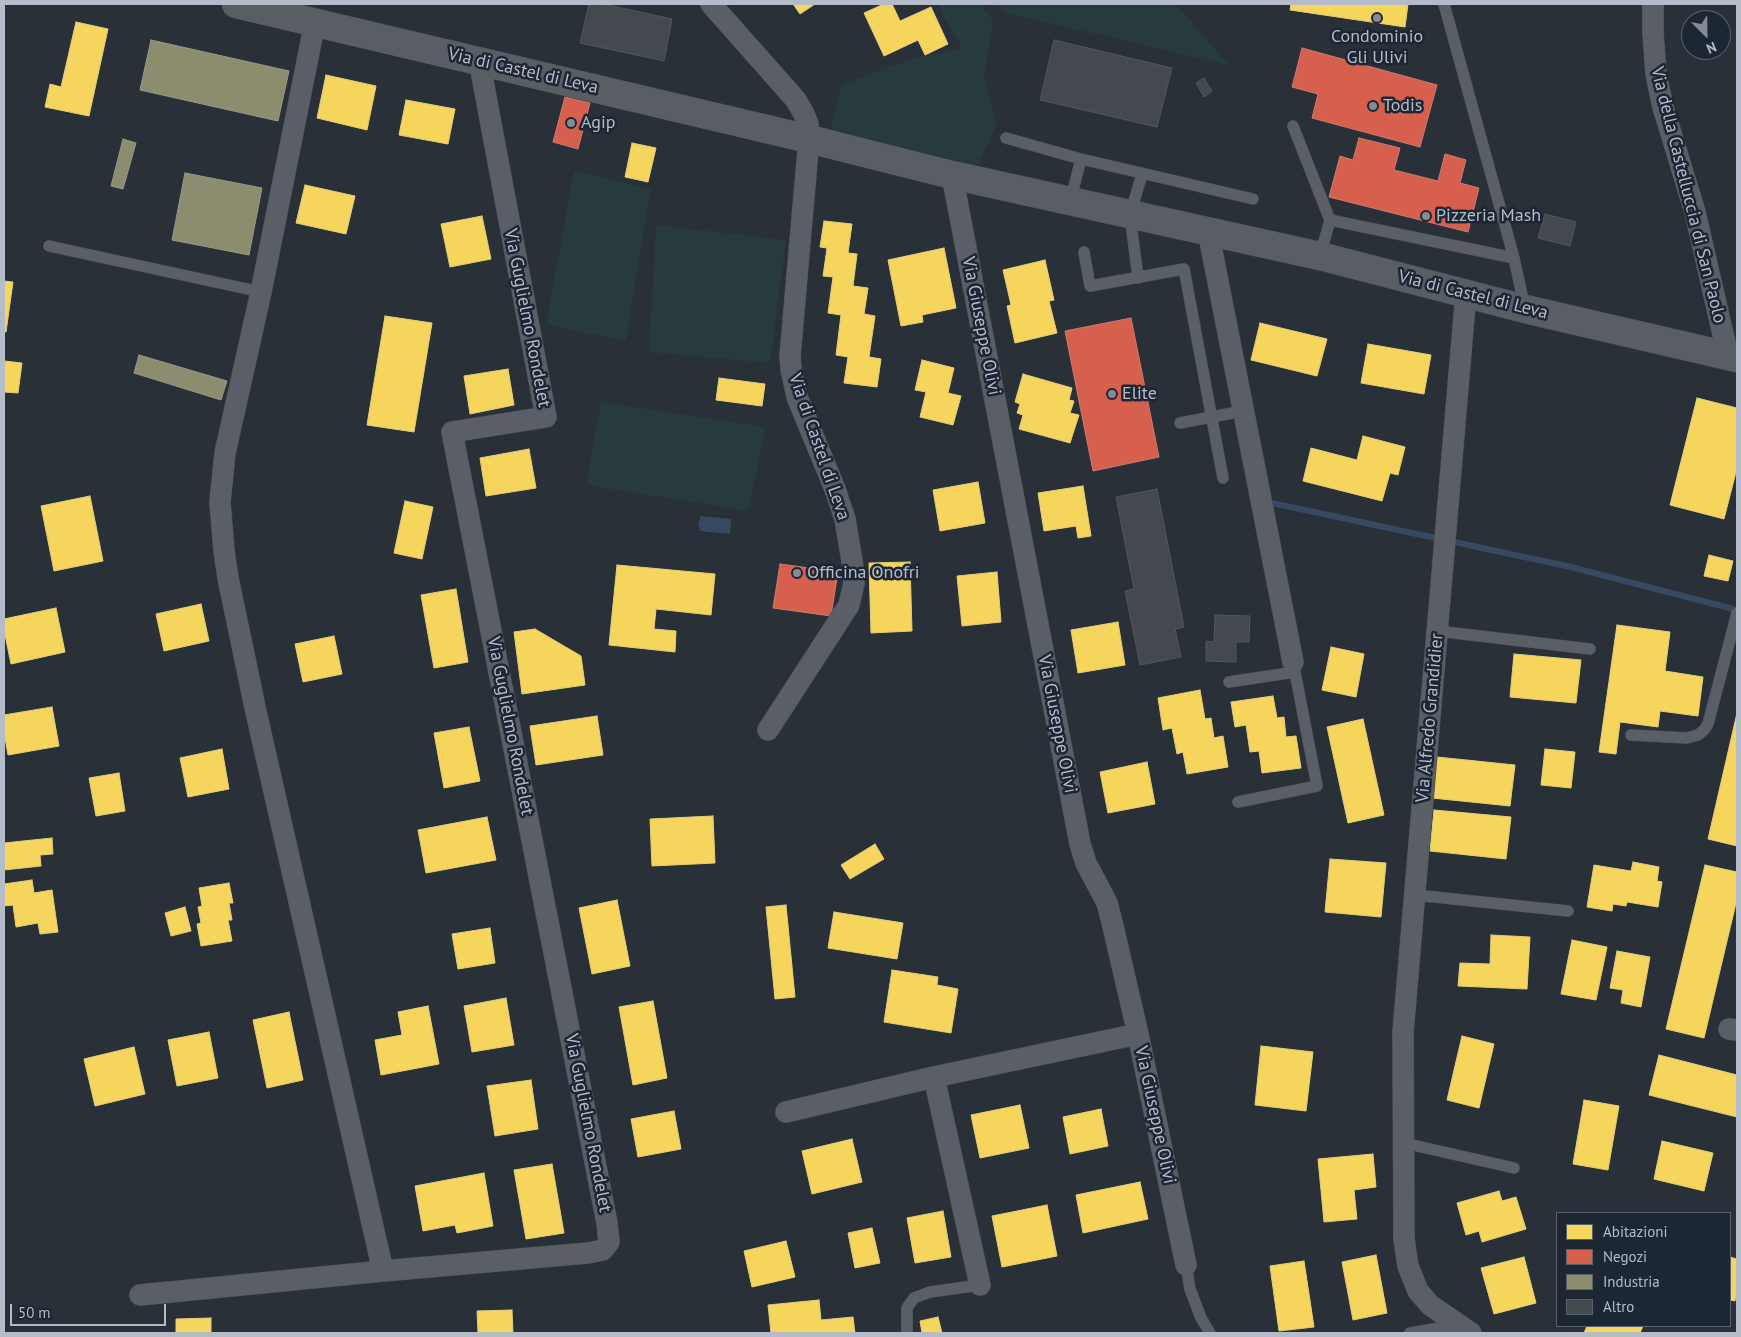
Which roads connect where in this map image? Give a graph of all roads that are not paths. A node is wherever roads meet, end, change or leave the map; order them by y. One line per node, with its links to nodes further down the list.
1 (236, 4): 5 (street, Via di Castel di Leva)
2 (711, 4): 9 (street)
3 (1444, 4): 21 (lane)
4 (1653, 4): 26 (street, Via della Castelluccia di San Paolo)
5 (315, 22): 6 (street, Via di Castel di Leva); 23 (street)
6 (479, 60): 9 (street, Via di Castel di Leva); 47 (street, Via Guglielmo Rondelet)
7 (1293, 126): 16 (lane)
8 (1006, 138): 10 (lane)
9 (809, 139): 12 (street, Via di Castel di Leva); 36 (street, Via di Castel di Leva)
10 (1081, 159): 11 (lane); 14 (lane)
11 (1142, 174): 13 (lane); 15 (lane)
12 (952, 175): 14 (street, Via di Castel di Leva); 41 (street, Via Giuseppe Olivi)
13 (1252, 199)
14 (1070, 202): 15 (street, Via di Castel di Leva)
15 (1130, 215): 17 (street, Via di Castel di Leva); 22 (lane)
16 (1330, 220): 20 (lane); 21 (lane)
17 (1208, 231): 20 (street, Via di Castel di Leva); 27 (street)
18 (49, 246): 23 (lane)
19 (1084, 252): 22 (lane)
20 (1320, 256): 24 (street, Via di Castel di Leva)
21 (1514, 258): 25 (lane)
22 (1138, 278): 28 (lane)
23 (261, 292): 47 (street)
24 (1466, 292): 25 (street, Via di Castel di Leva); 32 (street, Via Alfredo Grandidier)
25 (1525, 308): 26 (street, Via di Castel di Leva)
26 (1733, 357)
27 (1244, 410): 28 (lane); 34 (street)
28 (1211, 416): 29 (lane); 30 (lane)
29 (1180, 423)
30 (1223, 478)
31 (1736, 618): 37 (lane)
32 (1437, 631): 33 (lane); 39 (street, Via Alfredo Grandidier)
33 (1590, 649)
34 (1294, 667): 35 (lane); 38 (lane)
35 (1229, 682)
36 (768, 730)
37 (1631, 735)
38 (1238, 802)
39 (1415, 895): 40 (lane); 44 (street, Via Alfredo Grandidier)
40 (1568, 911)
41 (1138, 1034): 42 (street); 46 (street, Via Giuseppe Olivi)
42 (934, 1077): 43 (street); 48 (street)
43 (786, 1112)
44 (1404, 1143): 45 (lane); 50 (street, Via Alfredo Grandidier)
45 (1514, 1168)
46 (1186, 1265): 52 (lane)
47 (383, 1270): 49 (street, Via Guglielmo Rondelet)
48 (980, 1285): 51 (lane)
49 (140, 1295)
50 (1465, 1329): 53 (lane)
51 (907, 1333)
52 (1210, 1333)
53 (1410, 1333)

